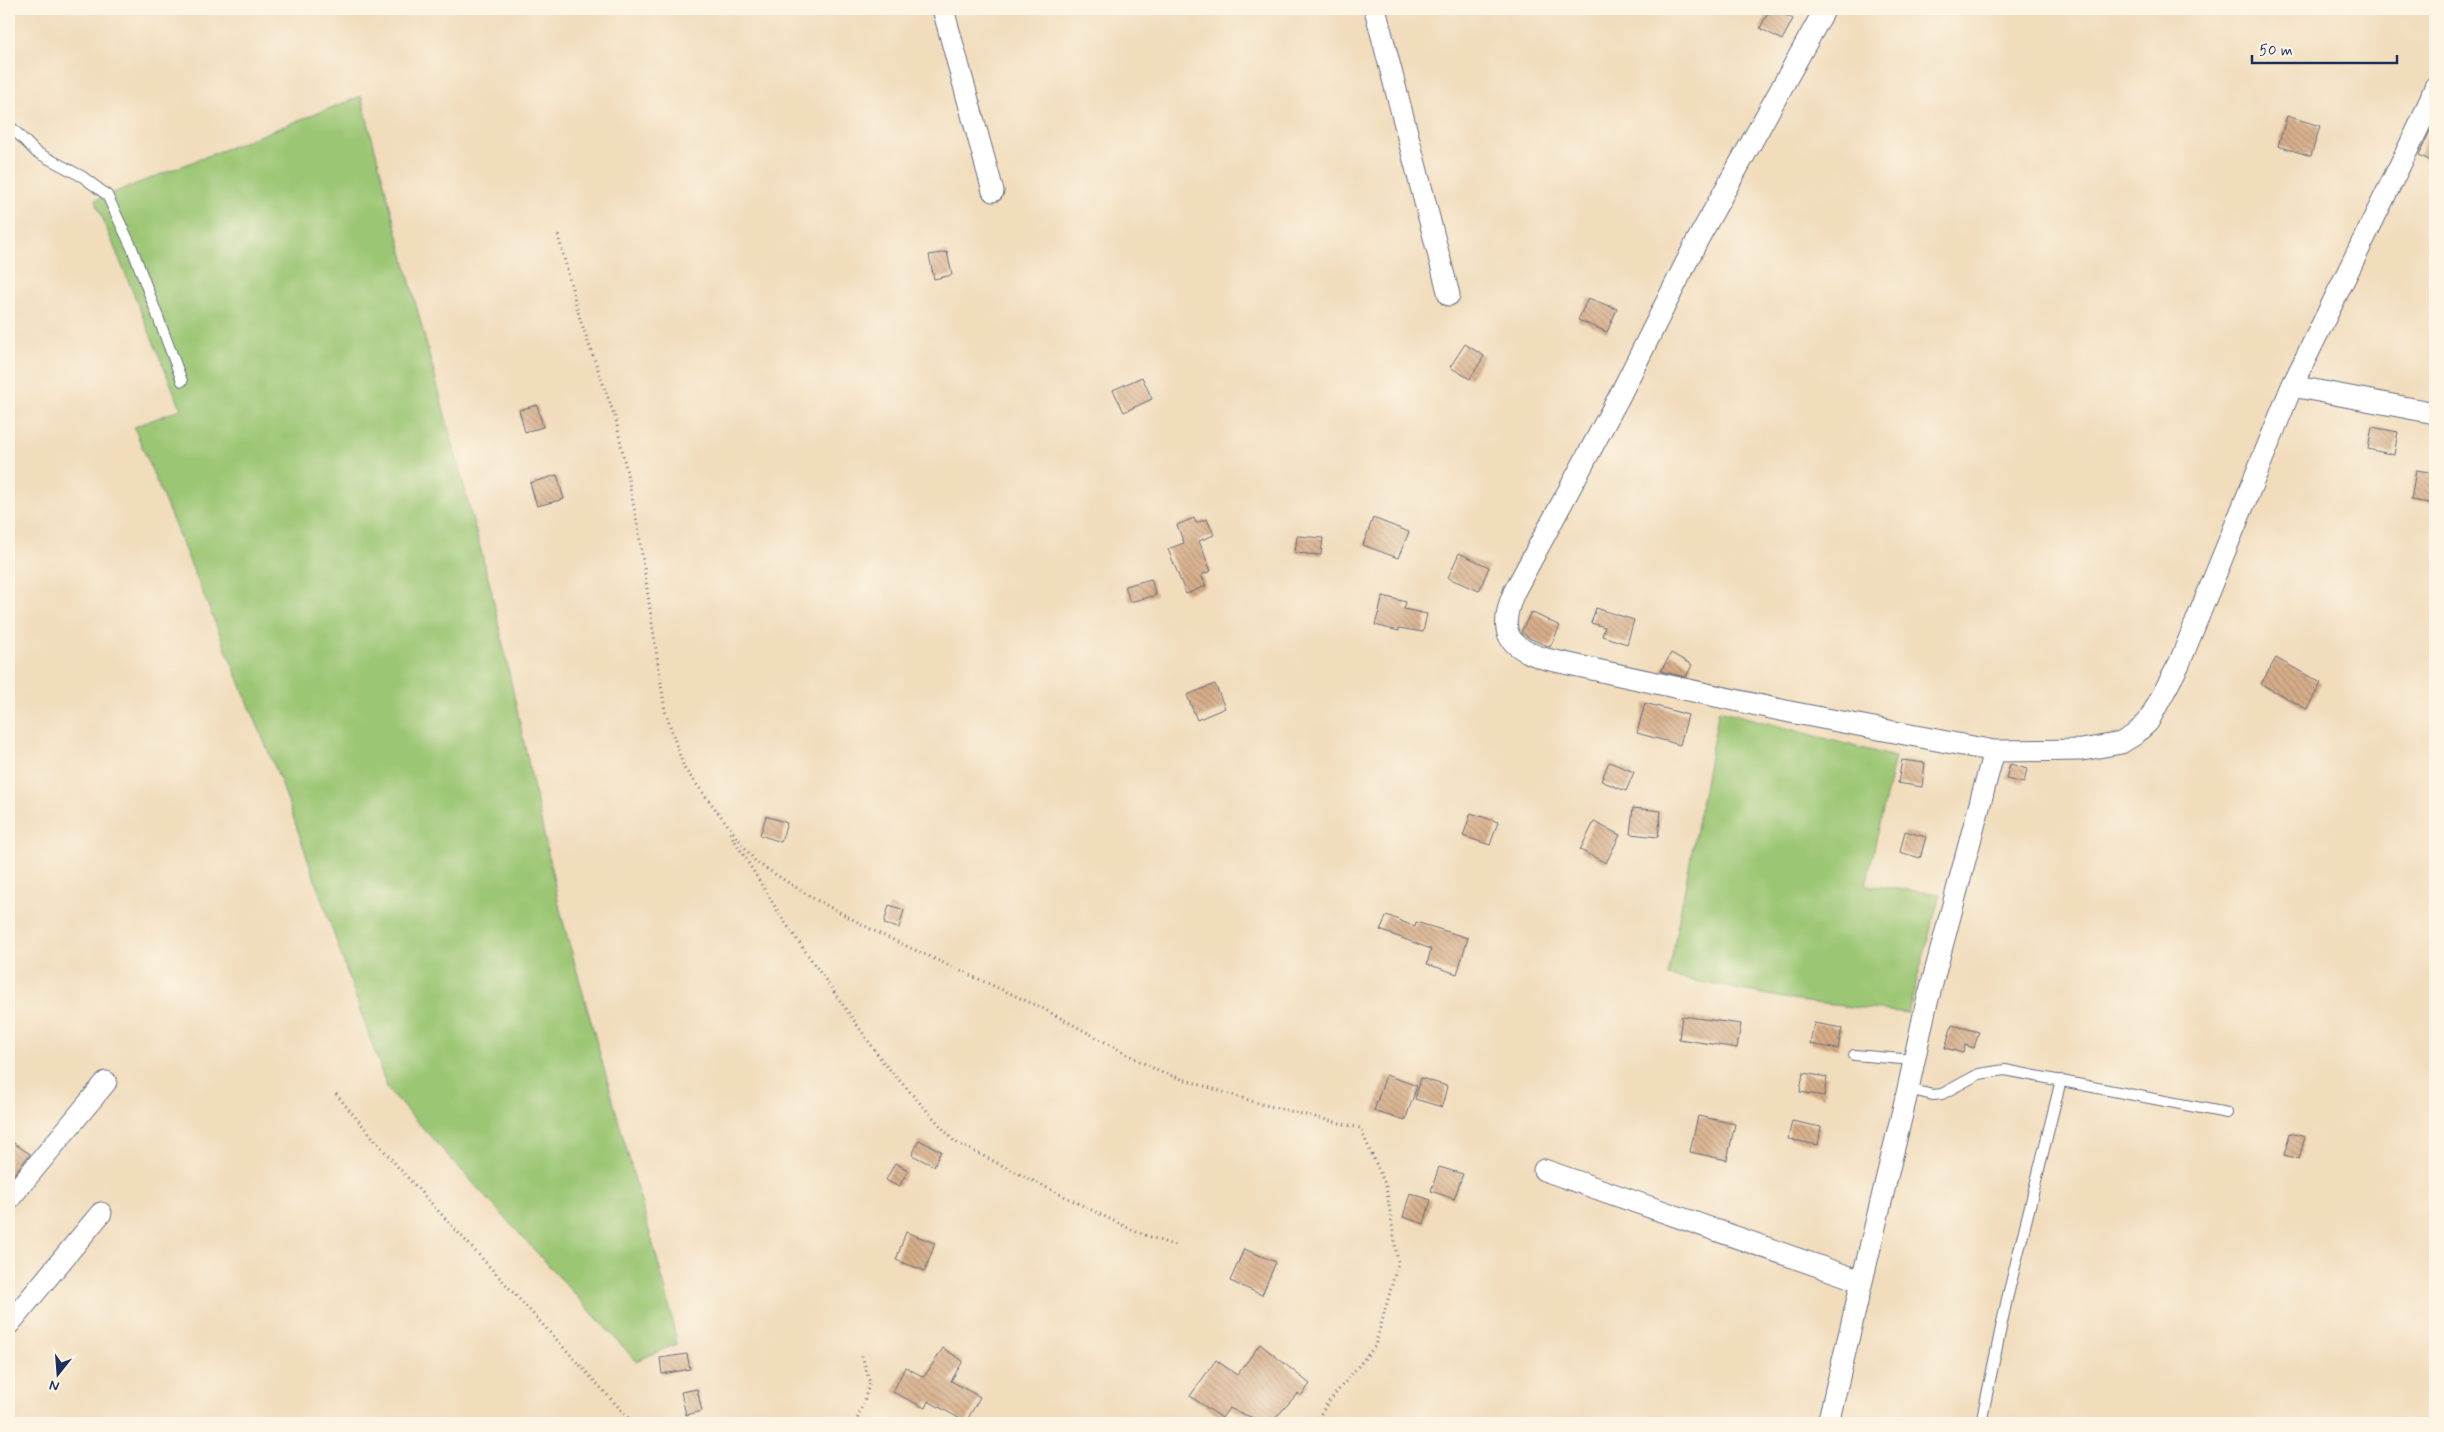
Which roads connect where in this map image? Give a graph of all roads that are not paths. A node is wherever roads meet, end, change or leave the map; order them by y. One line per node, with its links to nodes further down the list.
1 (943, 9): 6 (street)
2 (1375, 9): 7 (street)
3 (1825, 9): 11 (street)
4 (2435, 87): 9 (street)
5 (9, 125): 8 (lane)
6 (993, 190)
7 (1449, 295)
8 (182, 381)
9 (2292, 386): 10 (street); 11 (street)
10 (2435, 413)
11 (1994, 751): 13 (street)
12 (1854, 1055): 13 (lane)
13 (1914, 1060): 16 (street)
14 (2061, 1080): 16 (lane); 17 (lane); 24 (lane)
15 (106, 1082): 19 (street)
16 (1908, 1089): 21 (street)
17 (2227, 1113)
18 (1544, 1170): 21 (street)
19 (9, 1199)
20 (101, 1213): 22 (street)
21 (1861, 1281): 23 (street)
22 (9, 1324)
23 (1828, 1423)
24 (1981, 1423)

